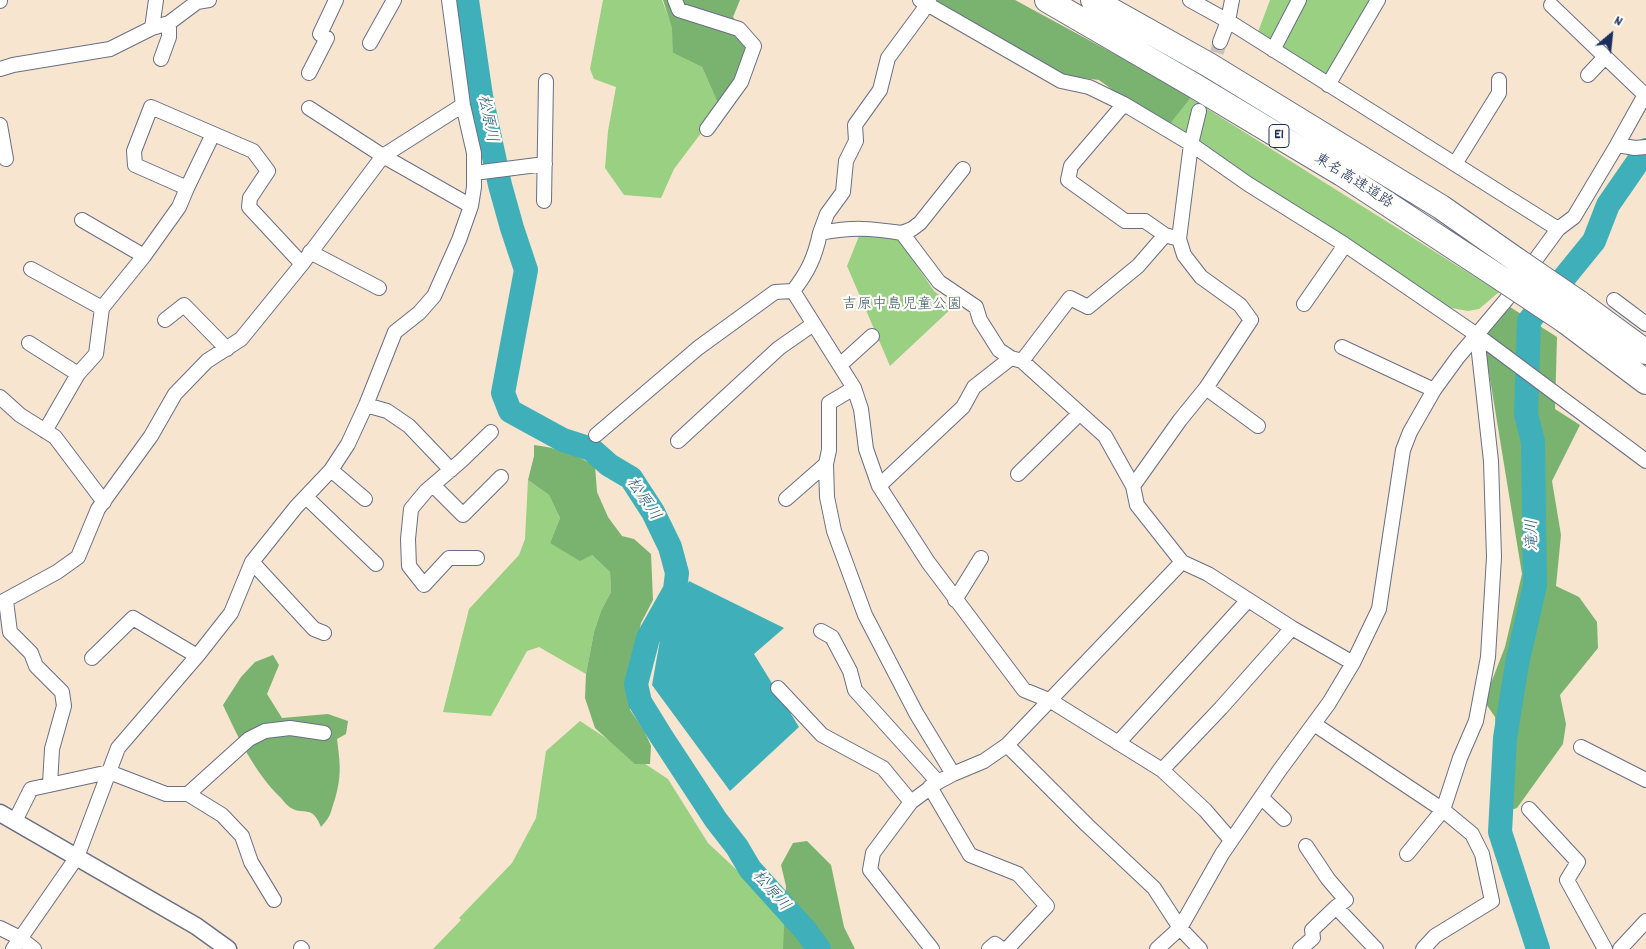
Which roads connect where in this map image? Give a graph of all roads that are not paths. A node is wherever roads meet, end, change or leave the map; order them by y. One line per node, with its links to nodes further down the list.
1 (156, 0): 17 (street)
2 (209, 0): 16 (street)
3 (336, 0): 24 (street)
4 (394, 0): 19 (street)
5 (449, 0): 31 (street)
6 (675, 0): 35 (street)
7 (1047, 0): 64 (highway, 東名高速道路 / E1, bridge)
8 (1093, 0): 64 (highway, 東名高速道路 / E1, bridge)
9 (1190, 0): 15 (street)
10 (1232, 0): 15 (street)
11 (1299, 0): 20 (street)
12 (1378, 0): 28 (street)
13 (925, 1): 30 (street); 51 (street)
14 (1551, 5): 21 (street)
15 (1228, 22): 18 (street); 20 (street)
16 (169, 23): 17 (street); 22 (street)
17 (152, 28): 23 (street)
18 (1220, 42)
19 (370, 43)
20 (1274, 50): 28 (street)
21 (1605, 57): 25 (street); 29 (street)
22 (161, 59)
23 (0, 69)
24 (309, 73)
25 (1588, 75)
26 (1499, 80): 43 (street)
27 (546, 81): 42 (street)
28 (1328, 84): 43 (street)
29 (1646, 94): 38 (street)
30 (1124, 104): 37 (street); 53 (street)
31 (463, 105): 40 (street); 45 (street)
32 (309, 108): 40 (street)
33 (1199, 111): 37 (street)
34 (0, 126): 41 (street)
35 (706, 129)
36 (213, 134): 46 (street); 46 (street); 57 (street)
37 (1191, 144): 53 (street); 54 (street)
38 (1617, 145): 39 (street); 50 (street)
39 (1640, 147)
40 (383, 156): 48 (street); 55 (street)
41 (6, 159)
42 (545, 164): 45 (street); 47 (street)
43 (1455, 164): 50 (street)
44 (963, 169): 52 (street)
45 (480, 172): 48 (street)
46 (187, 188): 56 (street)
47 (544, 201)
48 (471, 206): 82 (street)
49 (82, 220): 56 (street)
50 (1558, 228): 68 (street)
51 (820, 233): 52 (street); 60 (street)
52 (902, 233): 74 (street)
53 (1172, 237): 74 (street); 79 (street)
54 (1345, 245): 62 (street); 68 (street)
55 (310, 252): 57 (street); 59 (street)
56 (144, 256): 63 (street)
57 (302, 264): 72 (street)
58 (31, 269): 63 (street)
59 (379, 288)
60 (793, 291): 66 (street); 87 (street)
61 (1614, 300): 67 (street)
62 (1304, 304)
63 (102, 308): 76 (street)
64 (1572, 312): 73 (highway, 東名高速道路 / E1); 77 (highway, 東名高速道路 / E1)
65 (165, 320): 72 (street)
66 (812, 324): 75 (street); 88 (street)
67 (1646, 324)
68 (1477, 335): 80 (street); 89 (street); 133 (street)
69 (872, 336): 75 (street)
70 (29, 343): 76 (street)
71 (1342, 347): 80 (street)
72 (226, 349): 101 (street)
73 (1646, 352)
74 (1016, 360): 83 (street); 96 (street)
75 (840, 365): 78 (street)
76 (78, 374): 85 (street)
77 (1646, 382)
78 (854, 388): 90 (street); 96 (street)
79 (1206, 388): 84 (street); 97 (street)
80 (1434, 390): 115 (street)
81 (0, 398): 85 (street)
82 (366, 405): 91 (street); 92 (street)
83 (1079, 414): 93 (street); 97 (street)
84 (1258, 426)
85 (45, 430): 101 (street)
86 (491, 432): 92 (street)
87 (596, 435)
88 (678, 441)
89 (1646, 461)
90 (826, 464): 100 (street); 125 (street)
91 (332, 470): 98 (street); 99 (street)
92 (451, 470): 95 (street)
93 (1018, 474)
94 (501, 477): 95 (street)
95 (433, 484): 102 (street)
96 (879, 486): 107 (street)
97 (1133, 486): 105 (street)
98 (306, 497): 104 (street); 106 (street)
99 (365, 499)
100 (786, 499)
101 (104, 502): 109 (street)
102 (477, 558)
103 (981, 558): 107 (street)
104 (252, 562): 112 (street); 113 (street)
105 (1182, 562): 108 (street); 117 (street)
106 (376, 564)
107 (955, 600): 117 (street)
108 (1248, 600): 110 (street); 120 (street)
109 (3, 602): 127 (street)
110 (1292, 628): 115 (street); 123 (street)
111 (821, 631): 128 (street)
112 (324, 633)
113 (197, 656): 114 (street); 124 (street)
114 (92, 658)
115 (1354, 663): 118 (street)
116 (778, 688): 131 (street)
117 (1051, 701): 120 (street); 121 (street)
118 (1314, 724): 130 (street); 133 (street)
119 (324, 733): 129 (street)
120 (1118, 742): 123 (street)
121 (1007, 745): 125 (street); 145 (street)
122 (1581, 747): 126 (street)
123 (1162, 770): 137 (street)
124 (108, 772): 127 (street); 129 (street); 140 (street)
125 (953, 774): 128 (street)
126 (1646, 780)
127 (50, 784): 136 (street)
128 (934, 784): 131 (street); 152 (street)
129 (188, 794): 141 (street)
130 (1262, 798): 135 (street); 137 (street)
131 (910, 802): 149 (street)
132 (1529, 809): 158 (street)
133 (1443, 810): 139 (street); 157 (street)
134 (0, 813): 136 (street)
135 (1284, 819)
136 (15, 822): 140 (street)
137 (1231, 840): 145 (street)
138 (1306, 846): 142 (street)
139 (1407, 854)
140 (77, 857): 146 (street); 148 (street)
141 (274, 900)
142 (1336, 907): 155 (street); 156 (street)
143 (1646, 922): 159 (street)
144 (0, 928): 146 (street)
145 (1180, 928): 153 (street); 154 (street)
146 (17, 944): 147 (street)
147 (34, 949)
148 (228, 949)
149 (932, 949)
150 (989, 949): 151 (street)
151 (1002, 949)
152 (1007, 949)
153 (1157, 949)
154 (1200, 949)
155 (1300, 949)
156 (1376, 949)
157 (1423, 949)
158 (1605, 949)
159 (1620, 949)

